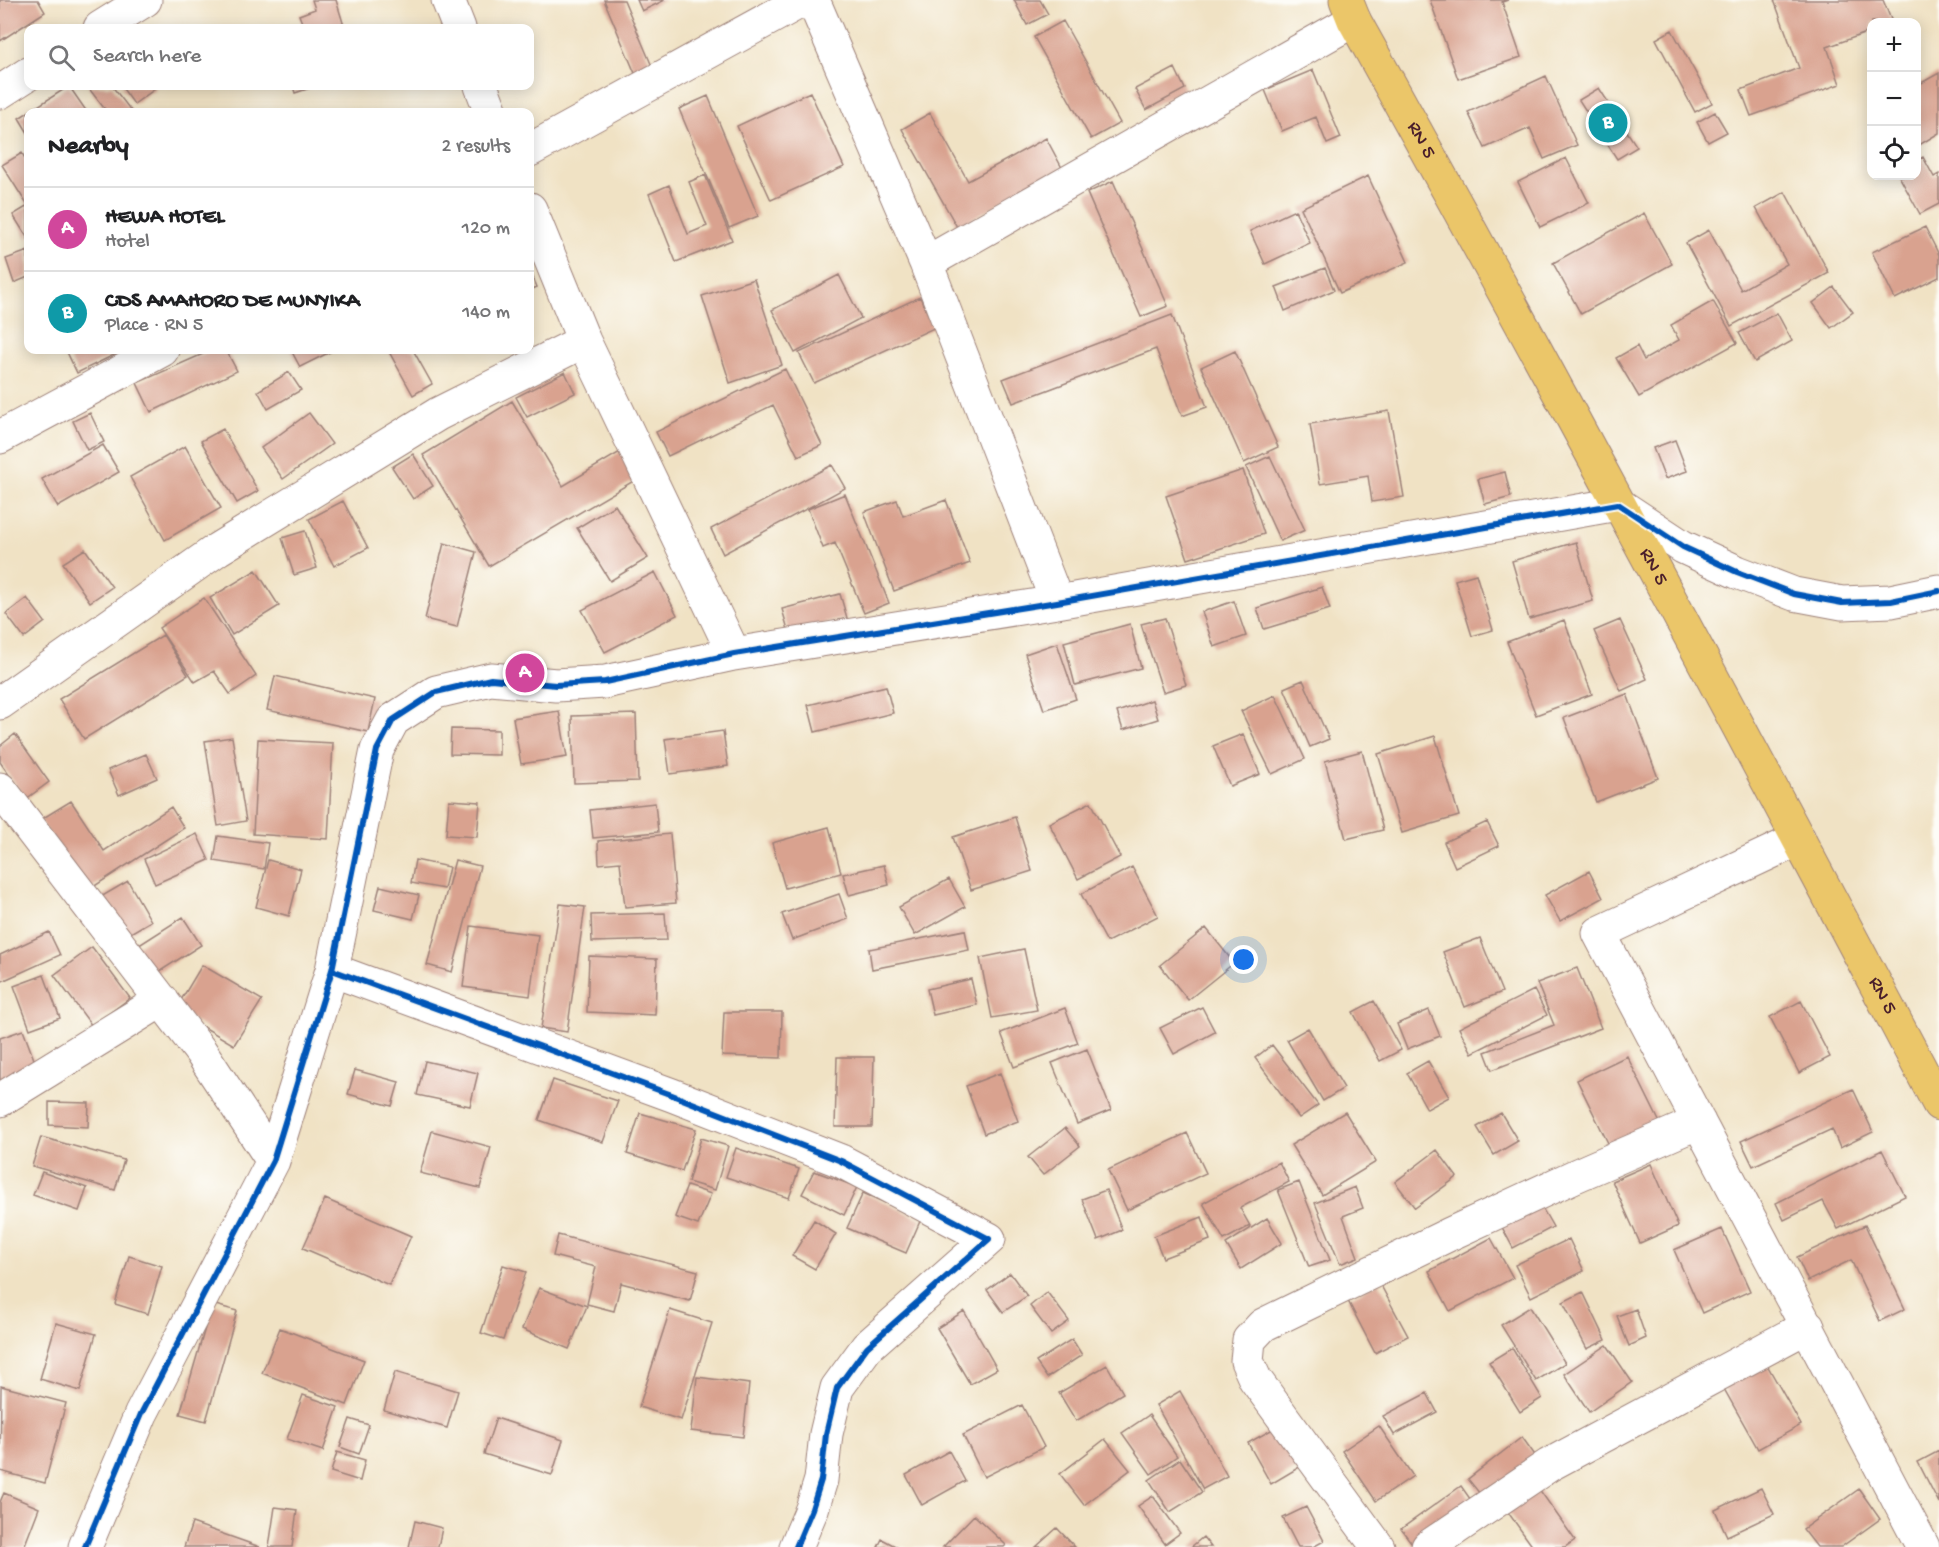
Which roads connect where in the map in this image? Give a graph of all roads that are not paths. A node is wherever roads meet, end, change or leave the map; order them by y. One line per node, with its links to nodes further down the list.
1 (145, 0): 6 (street)
2 (448, 0): 7 (street)
3 (803, 0): 12 (street)
4 (813, 0): 14 (street)
5 (1350, 10): 14 (street); 18 (main road, RN 5 / RN 5)
6 (106, 24)
7 (457, 24)
8 (24, 77): 10 (street)
9 (483, 90): 11 (street)
10 (0, 92)
11 (489, 108)
12 (534, 148)
13 (534, 219): 15 (street)
14 (926, 263): 20 (street)
15 (584, 341): 21 (street); 22 (street)
16 (155, 354): 17 (street)
17 (0, 437)
18 (1618, 504): 19 (street); 20 (street); 24 (main road, RN 5 / RN 5)
19 (1939, 591)
20 (1057, 602): 21 (street)
21 (734, 654): 25 (street)
22 (0, 703)
23 (0, 789): 26 (street)
24 (1799, 839): 28 (main road, RN 5 / RN 5); 29 (street)
25 (332, 970): 30 (street); 33 (street)
26 (162, 1000): 27 (street); 30 (street)
27 (0, 1100)
28 (1939, 1104)
29 (1699, 1122): 31 (street); 34 (street)
30 (273, 1161): 32 (street)
31 (1808, 1326): 35 (street); 36 (street)
32 (85, 1547)
33 (796, 1547)
34 (1378, 1547)
35 (1428, 1547)
36 (1923, 1547)

